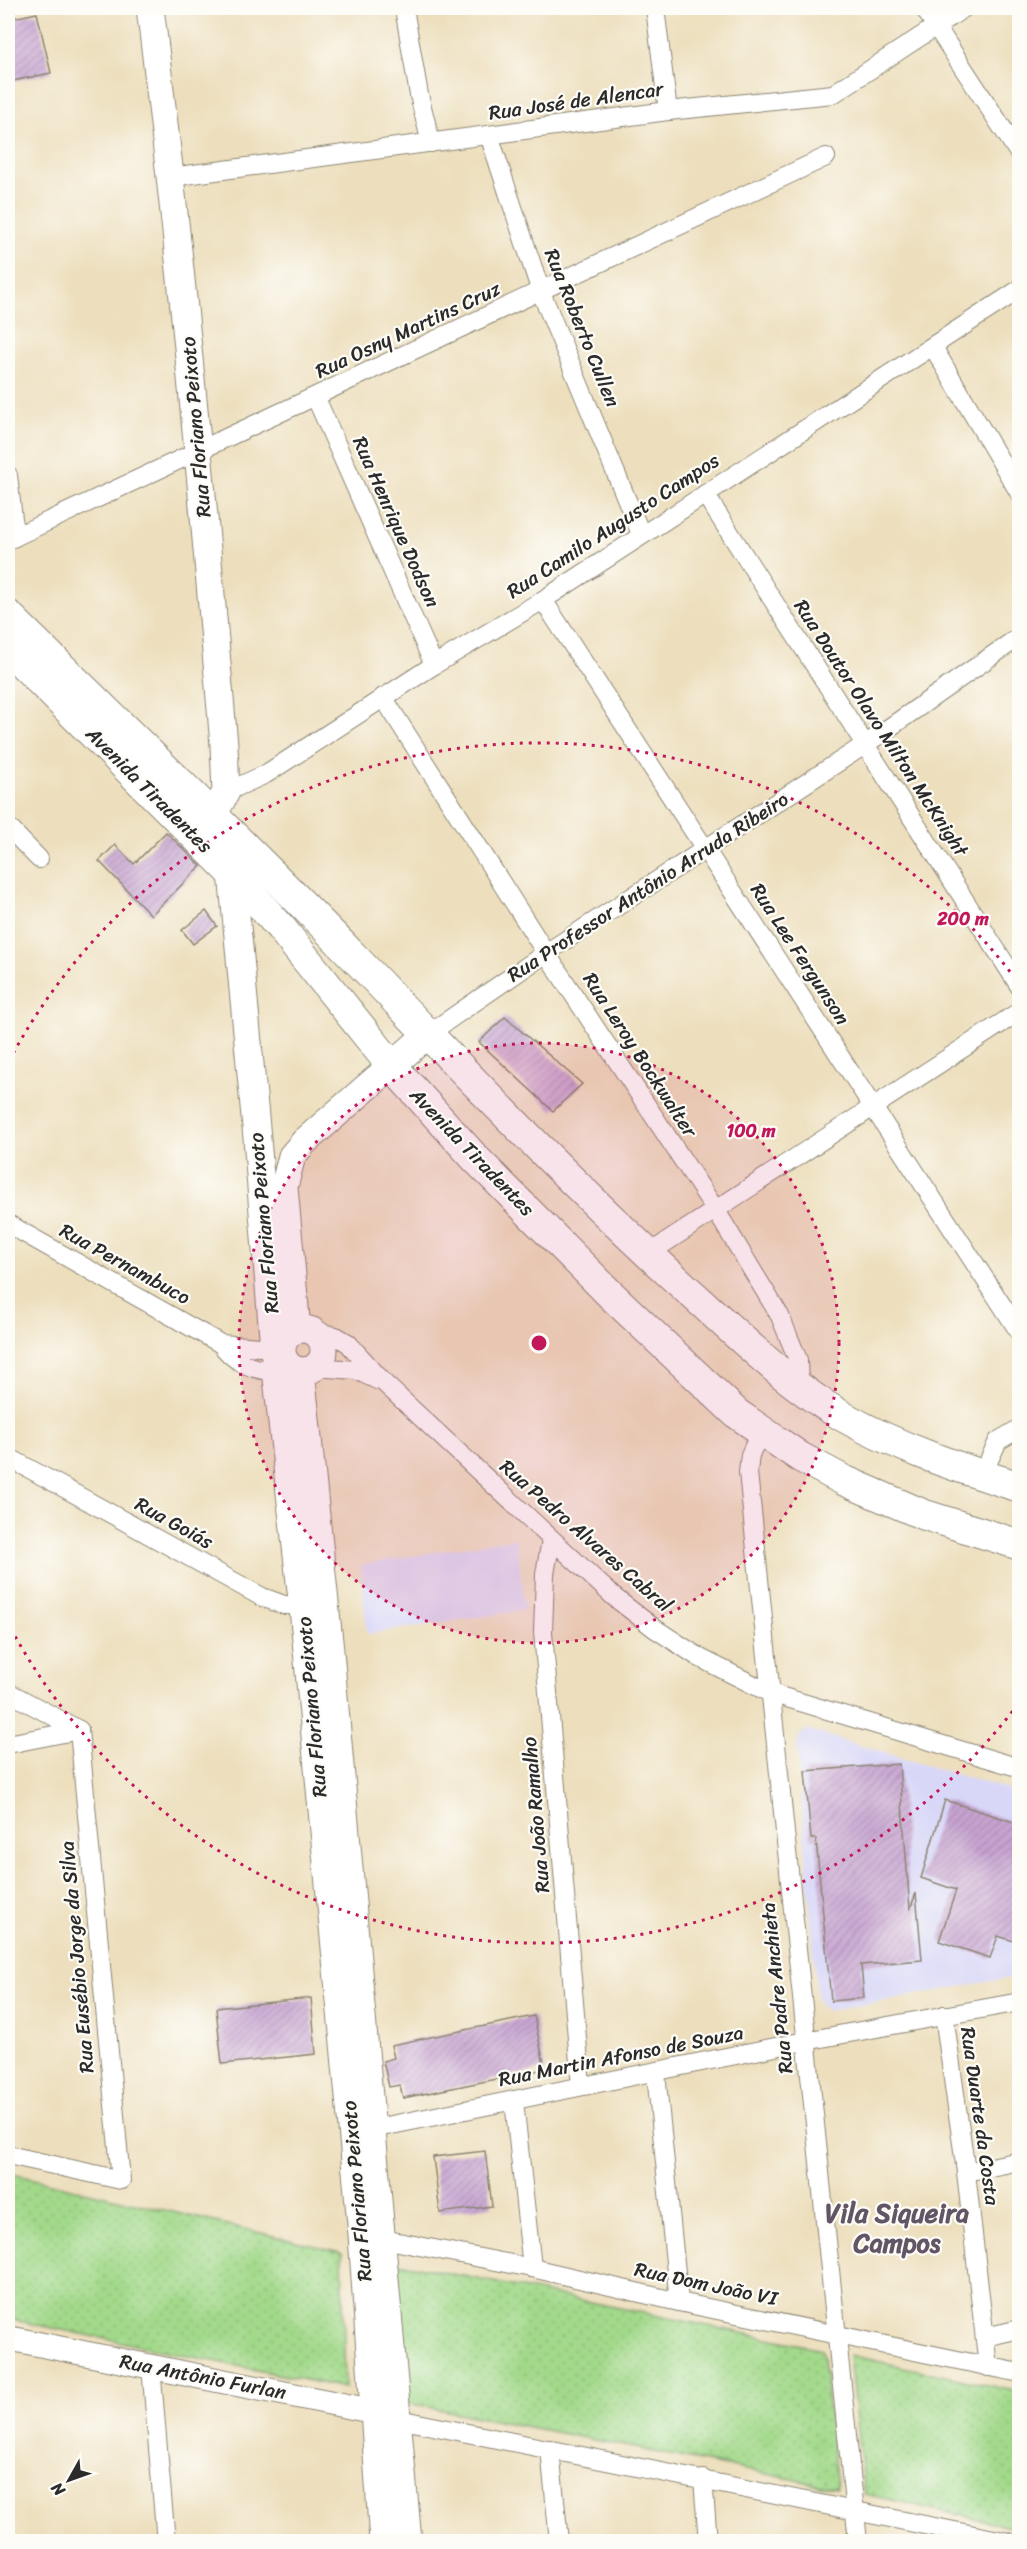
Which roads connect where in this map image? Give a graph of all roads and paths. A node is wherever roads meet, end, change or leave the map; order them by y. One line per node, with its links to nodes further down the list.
1 (150, 8): 12 (main road, Rua Floriano Peixoto)
2 (404, 8): 9 (street)
3 (655, 8): 7 (street)
4 (924, 8): 6 (street)
5 (963, 8): 6 (street, Rua José de Alencar)
6 (935, 25): 7 (street, Rua José de Alencar); 10 (street)
7 (668, 111): 8 (street, Rua José de Alencar)
8 (489, 135): 9 (street, Rua José de Alencar); 14 (street, Rua Roberto Cullen)
9 (431, 143): 12 (street, Rua José de Alencar)
10 (1020, 155)
11 (826, 157): 14 (street, Rua Osny Martins Cruz)
12 (171, 177): 17 (main road, Rua Floriano Peixoto)
13 (1020, 290): 15 (street, Rua Camilo Augusto Campos)
14 (541, 292): 16 (street, Rua Osny Martins Cruz); 21 (street, Rua Roberto Cullen)
15 (933, 347): 19 (street, Rua Camilo Augusto Campos); 20 (street)
16 (316, 398): 17 (street, Rua Osny Martins Cruz); 27 (street, Rua Henrique Dodson)
17 (200, 452): 22 (street, Rua Osny Martins Cruz); 30 (main road, Rua Floriano Peixoto)
18 (8, 475): 22 (street)
19 (705, 494): 21 (street, Rua Camilo Augusto Campos); 29 (street, Rua Doutor Olavo Milton McKnight)
20 (1020, 494)
21 (641, 534): 23 (street, Rua Camilo Augusto Campos)
22 (11, 538)
23 (543, 600): 27 (street, Rua Camilo Augusto Campos); 32 (street, Rua Lee Fergunson)
24 (8, 615): 30 (main road, Avenida Tiradentes)
25 (1020, 636): 29 (street, Rua Professor Antônio Arruda Ribeiro)
26 (8, 648): 30 (main road, Avenida Tiradentes)
27 (434, 665): 28 (street, Rua Camilo Augusto Campos)
28 (383, 697): 30 (street, Rua Camilo Augusto Campos); 35 (street, Rua Leroy Bockwalter)
29 (866, 744): 32 (street, Rua Professor Antônio Arruda Ribeiro); 36 (street, Rua Doutor Olavo Milton McKnight)
30 (213, 816): 34 (main road, Avenida Tiradentes); 38 (main road, Avenida Tiradentes)
31 (8, 827): 33 (street)
32 (706, 850): 35 (street, Rua Professor Antônio Arruda Ribeiro); 40 (street, Rua Lee Fergunson)
33 (39, 859)
34 (232, 873): 39 (main road, Avenida Tiradentes); 41 (main road, Rua Floriano Peixoto)
35 (546, 953): 38 (street, Rua Professor Antônio Arruda Ribeiro); 43 (street, Rua Leroy Bockwalter)
36 (1020, 987)
37 (1020, 1011): 40 (street)
38 (428, 1034): 39 (main road, Rua Professor Antônio Arruda Ribeiro); 45 (main road, Avenida Tiradentes)
39 (391, 1065): 42 (main road, Rua Professor Antônio Arruda Ribeiro); 53 (main road, Avenida Tiradentes)
40 (872, 1106): 43 (street); 46 (street, Rua Lee Fergunson)
41 (257, 1138): 42 (main road); 47 (main road, Rua Floriano Peixoto)
42 (292, 1156): 47 (main road, Rua Floriano Peixoto)
43 (715, 1209): 45 (street); 51 (street, Rua Leroy Bockwalter)
44 (8, 1224): 48 (street, Rua Pernambuco)
45 (648, 1254): 51 (main road, Avenida Tiradentes)
46 (1020, 1333)
47 (293, 1335): 48 (street, Rua Pernambuco); 49 (main road, Rua Floriano Peixoto); 49 (main road); 50 (street, Rua Pedro Alvares Cabral)
48 (221, 1344): 49 (street, Rua Pernambuco)
49 (297, 1369): 50 (street, Rua Pedro Alvares Cabral); 59 (main road, Rua Floriano Peixoto)
50 (384, 1383): 57 (street, Rua Pedro Alvares Cabral)
51 (799, 1385): 55 (main road, Avenida Tiradentes)
52 (1020, 1428): 55 (street)
53 (760, 1432): 58 (main road, Avenida Tiradentes); 61 (street, Rua Padre Anchieta)
54 (8, 1457): 59 (street, Rua Goiás)
55 (982, 1475): 56 (main road, Avenida Tiradentes)
56 (1020, 1487)
57 (551, 1540): 61 (street, Rua Pedro Alvares Cabral); 69 (street, Rua João Ramalho)
58 (1020, 1545)
59 (314, 1606): 71 (main road, Rua Floriano Peixoto)
60 (8, 1692): 62 (street)
61 (771, 1693): 64 (street, Rua Pedro Alvares Cabral); 67 (street, Rua Padre Anchieta)
62 (79, 1730): 63 (street); 72 (street, Rua Eusébio Jorge da Silva)
63 (8, 1744)
64 (1020, 1768)
65 (1020, 2002): 66 (street, Rua Martin Afonso de Souza)
66 (944, 2015): 67 (street, Rua Martin Afonso de Souza); 74 (street, Rua Duarte da Costa)
67 (805, 2041): 68 (street, Rua Martin Afonso de Souza); 79 (street, Rua Padre Anchieta)
68 (656, 2073): 69 (street, Rua Martin Afonso de Souza); 77 (street)
69 (581, 2086): 70 (street, Rua Martin Afonso de Souza)
70 (514, 2101): 71 (street, Rua Martin Afonso de Souza); 76 (street)
71 (363, 2131): 75 (main road, Rua Floriano Peixoto)
72 (8, 2155)
73 (1020, 2161): 74 (street)
74 (966, 2172): 80 (street, Rua Duarte da Costa)
75 (373, 2237): 76 (street, Rua Dom João VI); 85 (main road, Rua Floriano Peixoto)
76 (532, 2268): 77 (street, Rua Dom João VI)
77 (679, 2302): 79 (street, Rua Dom João VI)
78 (1020, 2329): 80 (street)
79 (835, 2336): 83 (street, Rua Dom João VI); 88 (street, Rua Padre Anchieta)
80 (985, 2337): 83 (street, Rua Duarte da Costa)
81 (8, 2338): 82 (street, Rua Antônio Furlan)
82 (151, 2367): 85 (street, Rua Antônio Furlan); 89 (street)
83 (988, 2367): 84 (street, Rua Dom João VI)
84 (1020, 2373)
85 (385, 2415): 86 (street); 90 (main road, Rua Floriano Peixoto); 91 (main road, Rua Floriano Peixoto)
86 (550, 2449): 87 (street); 92 (street)
87 (703, 2479): 88 (street); 93 (street)
88 (856, 2510): 94 (street, Rua Padre Anchieta); 95 (street)
89 (166, 2541)
90 (382, 2541)
91 (408, 2541)
92 (559, 2541)
93 (708, 2541)
94 (858, 2541)
95 (1009, 2541)

